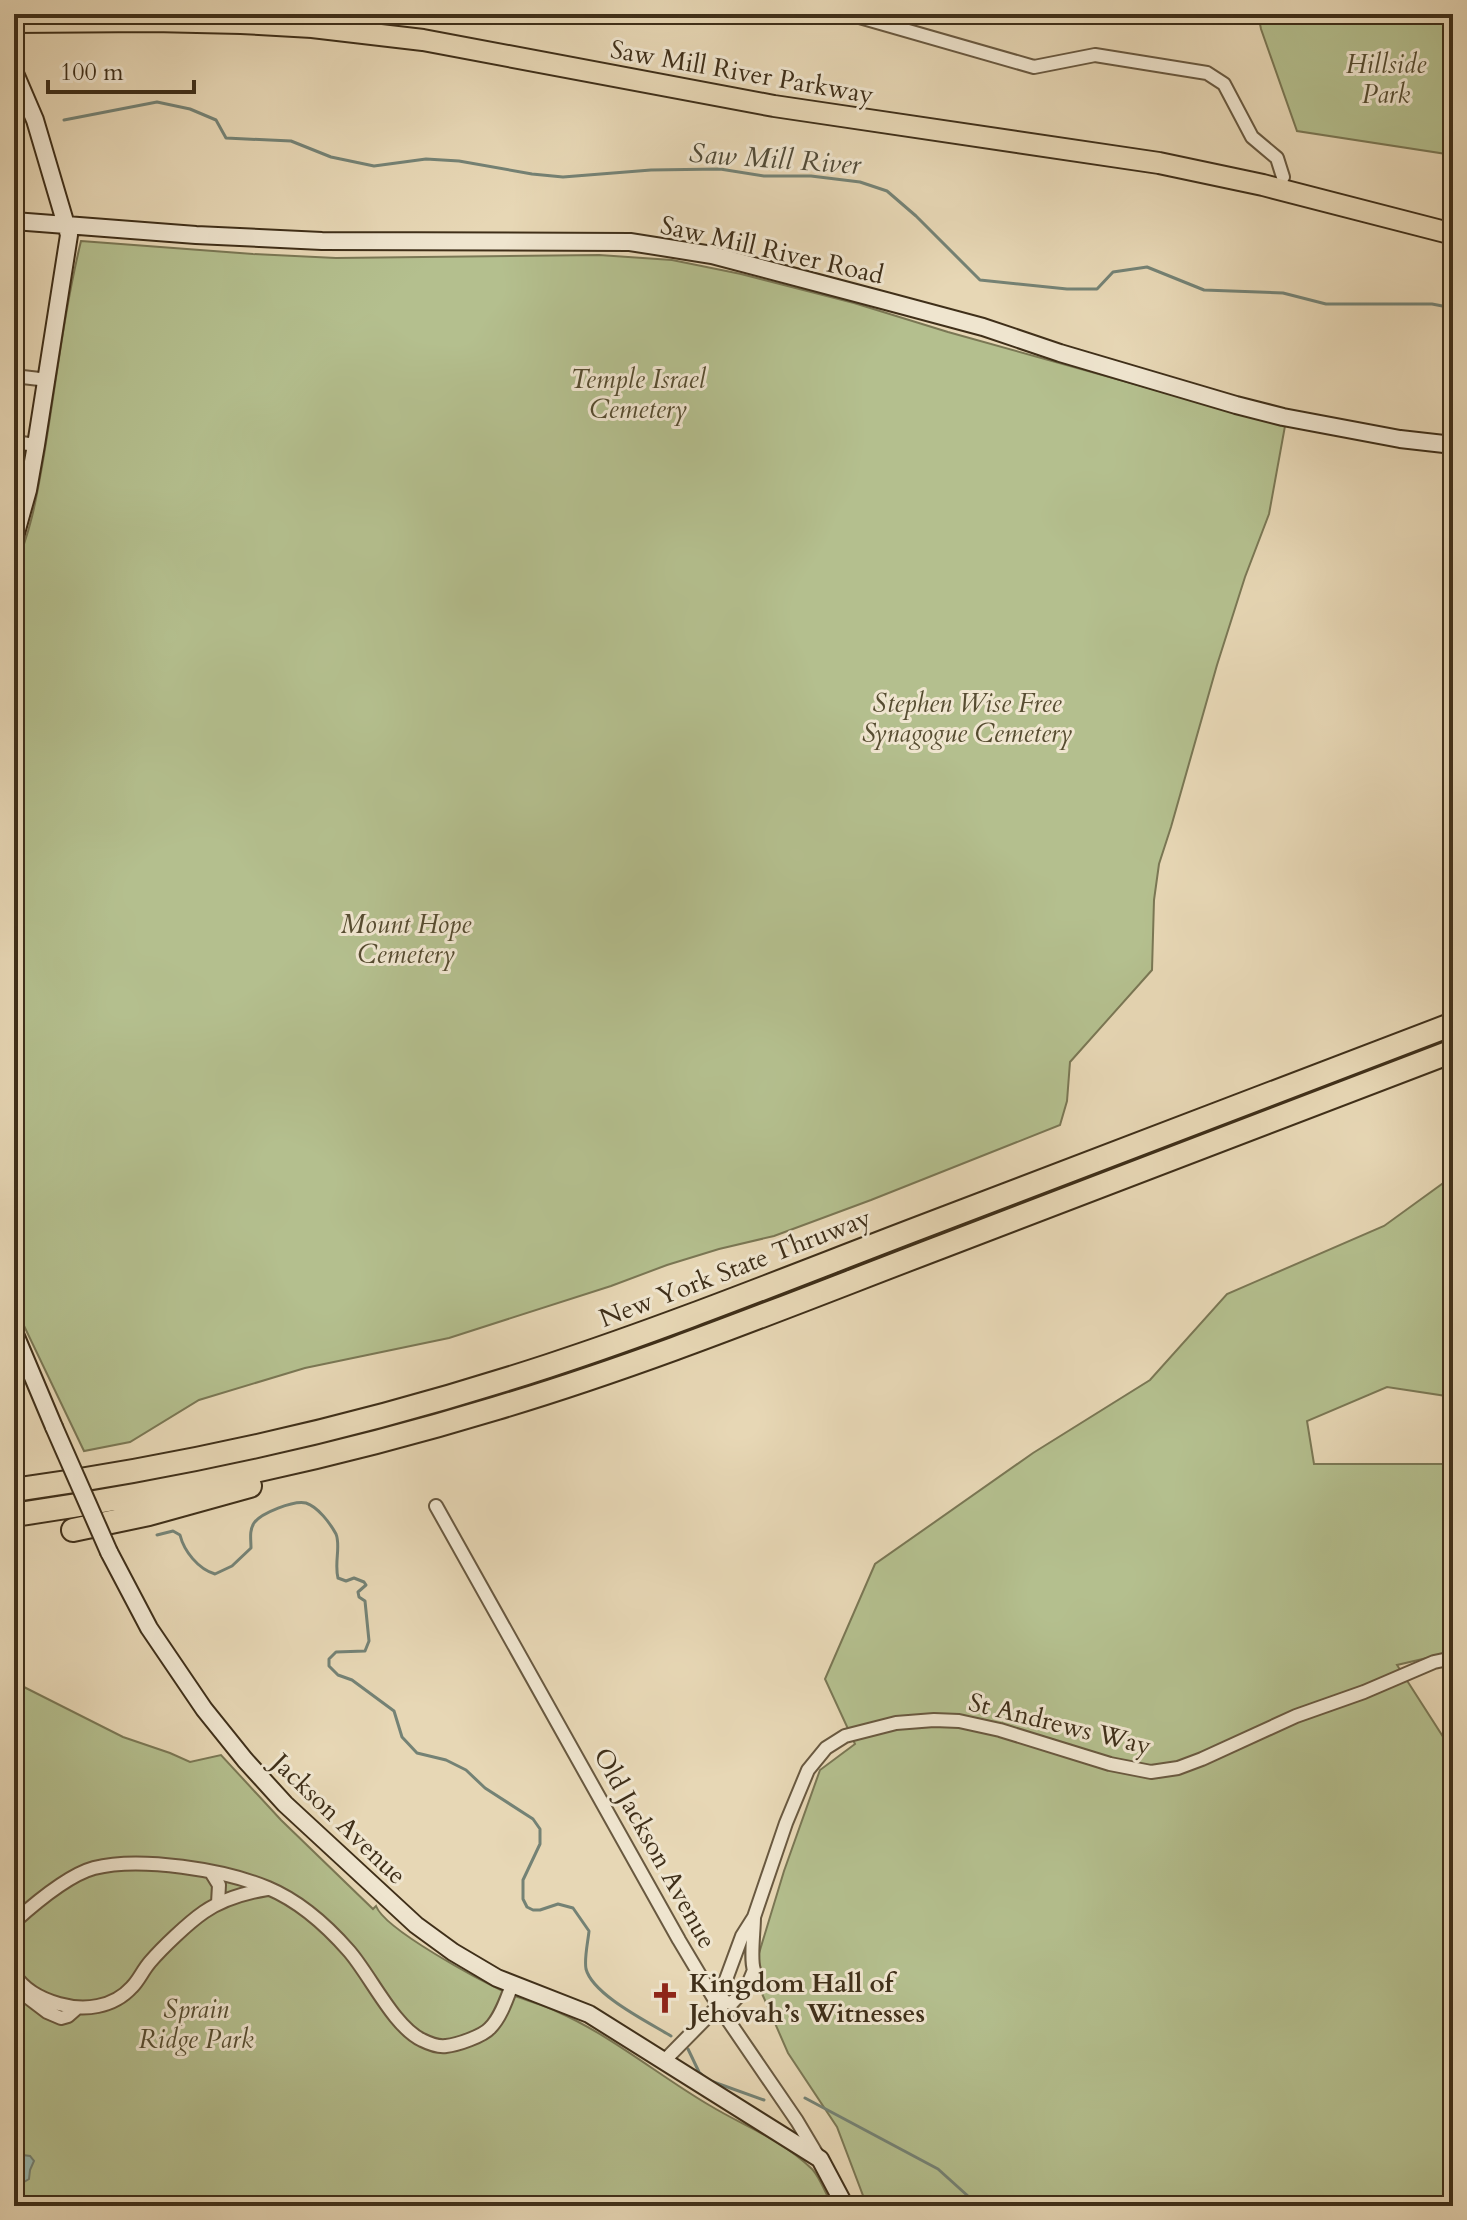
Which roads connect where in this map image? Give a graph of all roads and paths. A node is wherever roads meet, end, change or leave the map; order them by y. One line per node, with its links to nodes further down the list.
1 (295, 14): 5 (highway, Saw Mill River Parkway)
2 (849, 14): 5 (street)
3 (14, 22): 9 (highway, Saw Mill River Parkway)
4 (14, 71): 8 (main road)
5 (1283, 177): 7 (highway, Saw Mill River Parkway)
6 (14, 221): 8 (main road, Saw Mill River Road)
7 (1453, 222)
8 (67, 225): 11 (main road); 14 (main road, Saw Mill River Road)
9 (1453, 234)
10 (14, 376): 11 (street)
11 (48, 380): 13 (main road)
12 (14, 442): 13 (street)
13 (36, 445): 15 (main road)
14 (1453, 445)
15 (14, 540)
16 (1453, 1024): 20 (highway, New York State Thruway)
17 (1453, 1051): 19 (highway, New York State Thruway)
18 (14, 1332): 34 (main road, Jackson Avenue, bridge)
19 (396, 1437): 22 (highway, New York State Thruway); 23 (highway)
20 (14, 1490)
21 (436, 1506): 37 (street, Old Jackson Avenue)
22 (14, 1515)
23 (73, 1530)
24 (1453, 1658): 28 (street, St Andrews Way)
25 (211, 1872): 26 (street); 27 (street); 29 (street)
26 (270, 1888): 27 (street); 34 (street)
27 (218, 1903): 38 (street)
28 (754, 1917): 30 (street, St Andrews Way); 31 (street, St Andrews Way)
29 (14, 1922)
30 (735, 1958): 31 (street); 33 (street, St Andrews Way)
31 (751, 1963): 36 (street, St Andrews Way)
32 (14, 1974): 38 (street)
33 (727, 1979): 36 (street); 37 (street, St Andrews Way)
34 (512, 1985): 39 (main road, Jackson Avenue)
35 (14, 1986): 38 (street)
36 (741, 1988): 37 (street)
37 (721, 2004): 39 (street); 40 (street, Old Jackson Avenue)
38 (76, 2009)
39 (664, 2061): 40 (main road, Jackson Avenue)
40 (820, 2159): 41 (main road, Old Jackson Avenue)
41 (845, 2206)

